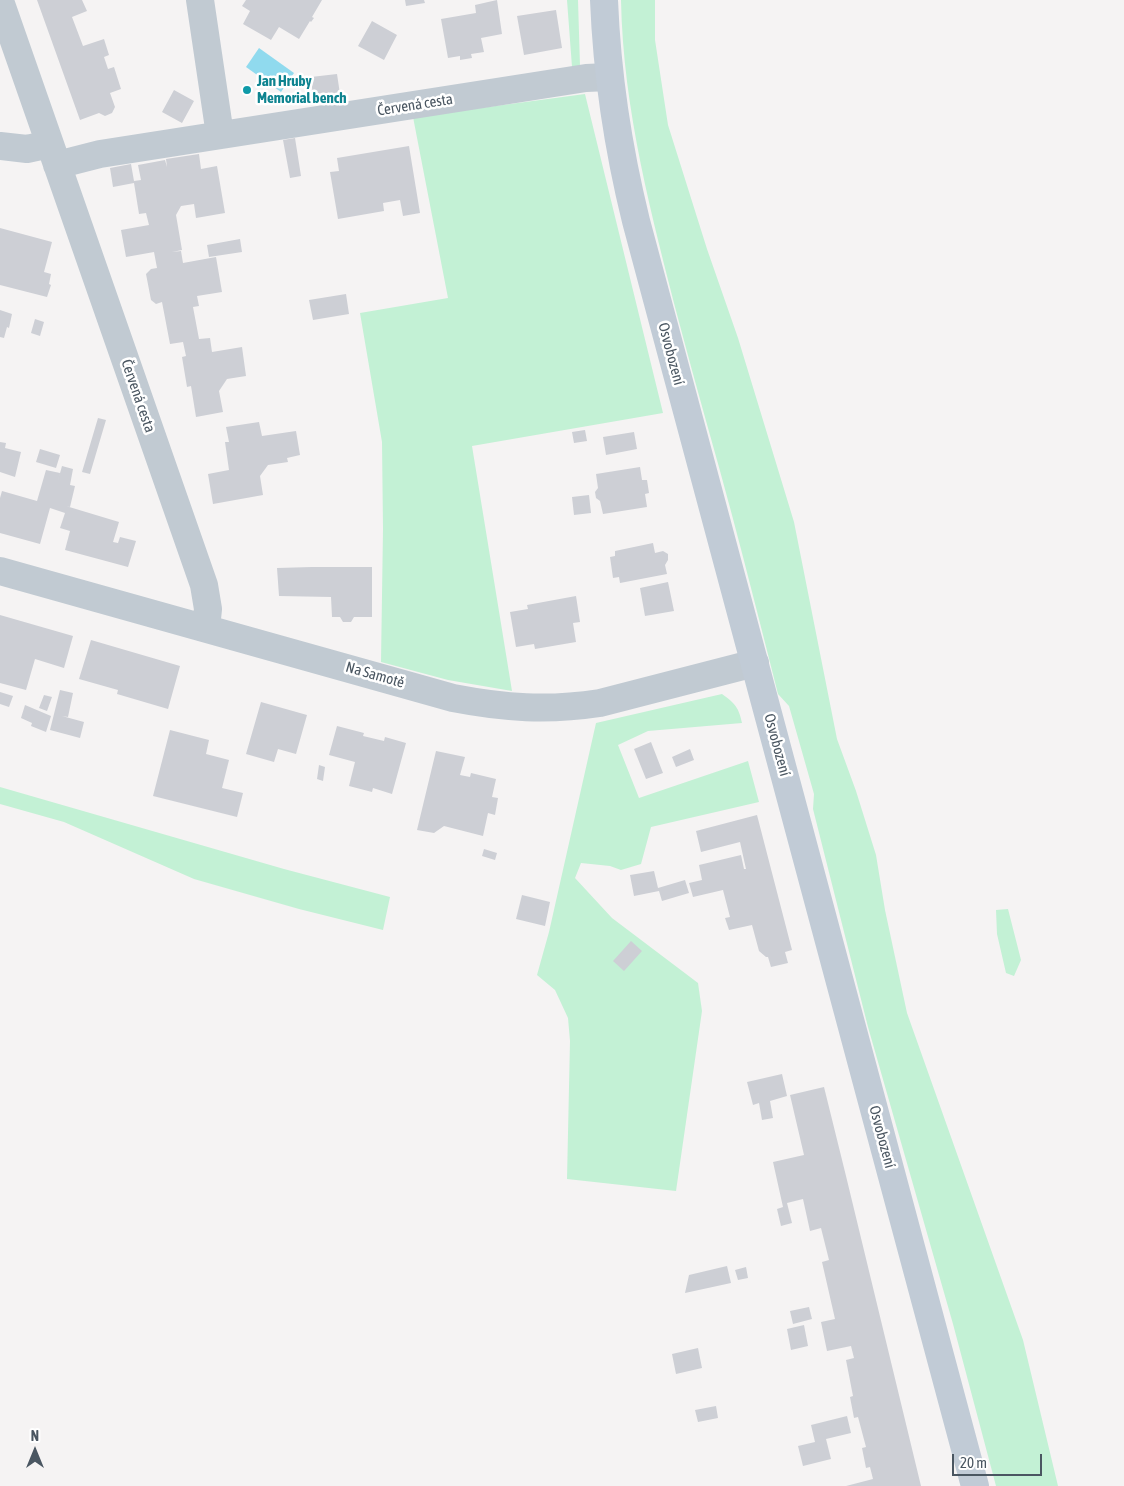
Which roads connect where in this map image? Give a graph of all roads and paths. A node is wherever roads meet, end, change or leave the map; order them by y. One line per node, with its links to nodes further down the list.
1 (200, 0): 5 (street)
2 (604, 0): 4 (main road, Osvobození)
3 (0, 1): 7 (street, Červená cesta)
4 (609, 77): 5 (street, Červená cesta); 10 (main road, Osvobození)
5 (220, 135): 7 (street, Červená cesta)
6 (0, 146): 7 (street)
7 (54, 155): 9 (street, Červená cesta)
8 (0, 571): 9 (street, Na Samotě)
9 (206, 628): 10 (street, Na Samotě)
10 (755, 663): 11 (main road, Osvobození)
11 (975, 1486)

